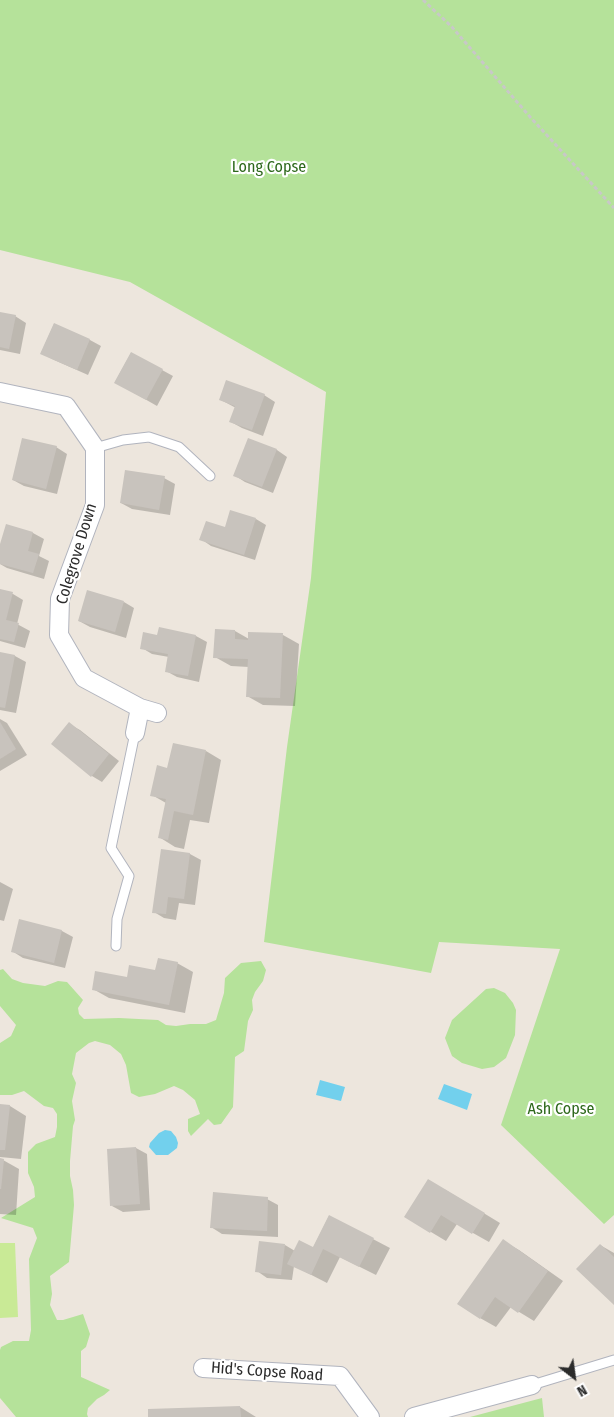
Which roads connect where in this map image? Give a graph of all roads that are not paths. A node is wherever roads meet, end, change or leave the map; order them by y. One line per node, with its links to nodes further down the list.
1 (0, 392): 2 (street)
2 (95, 448): 3 (lane); 4 (street, Colegrove Down)
3 (210, 476)
4 (140, 708): 5 (street, Colegrove Down); 6 (street)
5 (157, 713)
6 (135, 733): 7 (lane)
7 (116, 946)
8 (614, 1360): 10 (lane)
9 (203, 1368): 11 (street, Hid's Copse Road)
10 (532, 1385): 12 (street)
11 (370, 1417)
12 (414, 1417)

